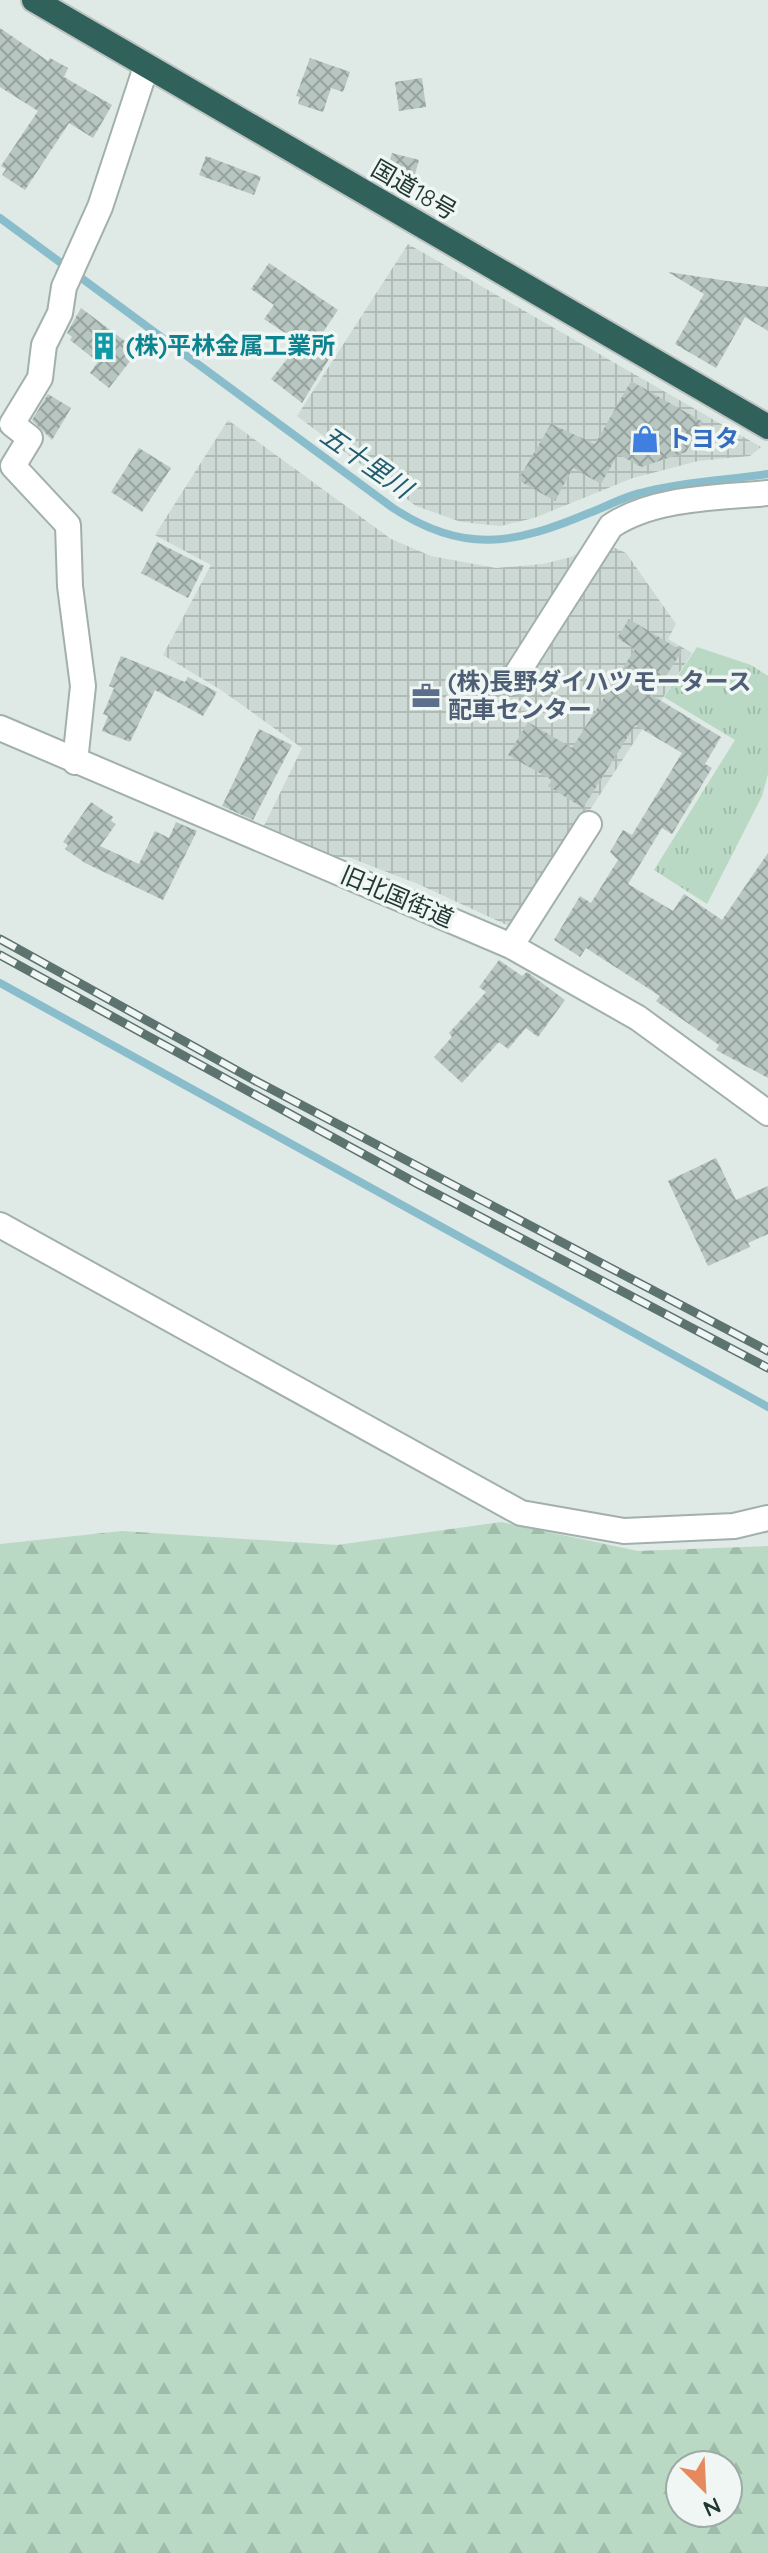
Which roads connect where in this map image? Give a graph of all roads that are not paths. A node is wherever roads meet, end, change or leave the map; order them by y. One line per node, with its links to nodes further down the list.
1 (34, 0): 2 (highway, 国道18号)
2 (146, 67): 3 (highway, 国道18号); 7 (street)
3 (768, 427)
4 (768, 493): 5 (street)
5 (511, 683)
6 (0, 728): 7 (street, 旧北国街道)
7 (75, 762): 9 (street, 旧北国街道)
8 (589, 824): 9 (street)
9 (511, 946): 10 (street, 旧北国街道)
10 (768, 1113)
11 (0, 1225): 12 (street)
12 (768, 1518)

